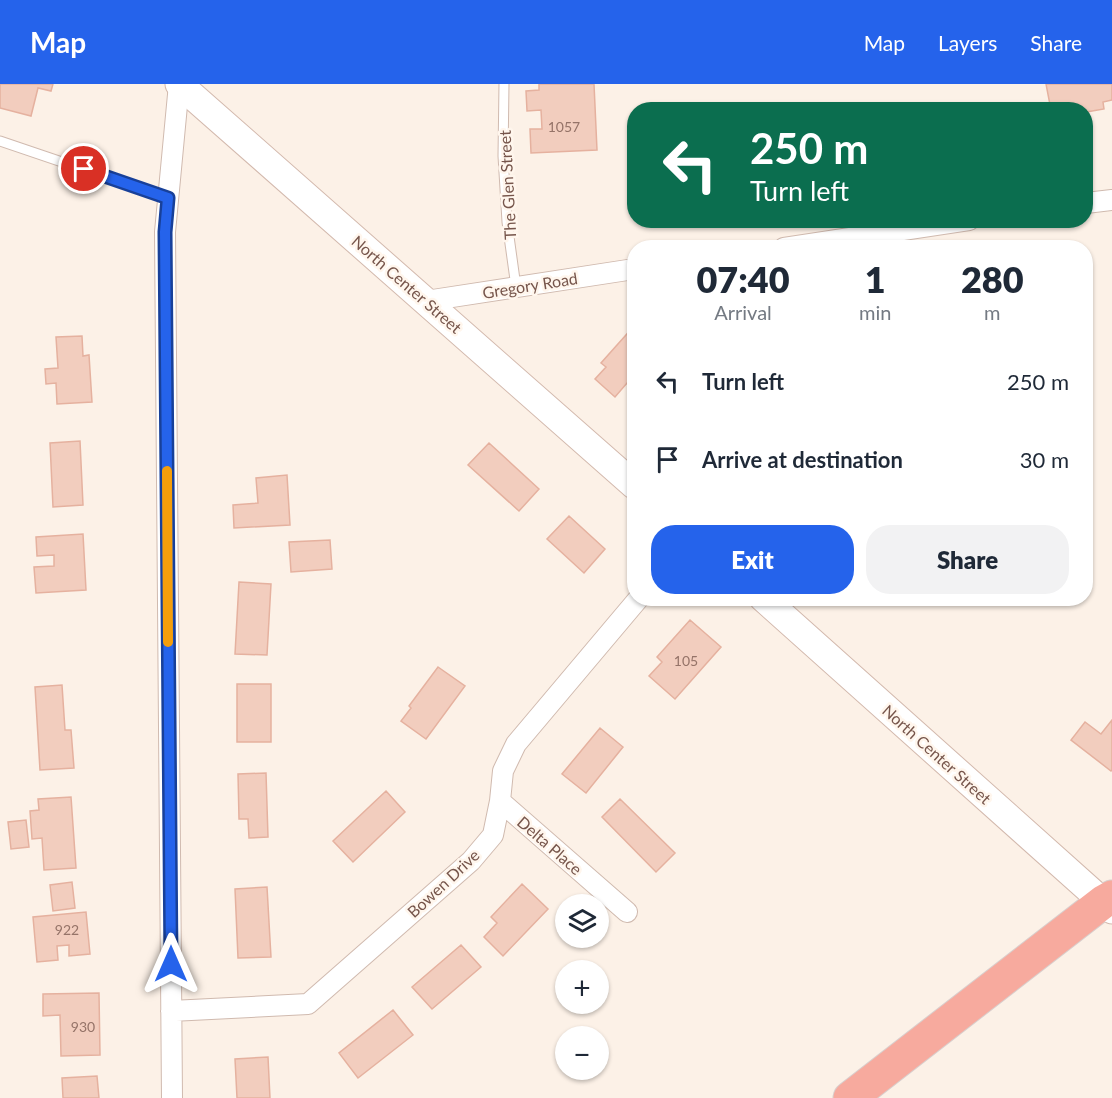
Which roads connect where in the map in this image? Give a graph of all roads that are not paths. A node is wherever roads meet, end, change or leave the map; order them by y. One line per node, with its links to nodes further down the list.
1 (179, 84): 4 (street); 11 (main road, North Center Street)
2 (504, 84): 10 (lane, The Glen Street)
3 (0, 141): 4 (lane)
4 (168, 198): 18 (street)
5 (1112, 200): 6 (street)
6 (1093, 202)
7 (916, 228): 8 (street)
8 (837, 240)
9 (627, 270): 10 (street, Gregory Road)
10 (516, 286): 11 (street, Gregory Road)
11 (426, 301): 12 (main road, North Center Street)
12 (627, 479)
13 (632, 606): 15 (street, Bowen Drive)
14 (772, 606): 16 (main road, North Center Street)
15 (500, 801): 17 (street, Delta Place); 18 (street, Bowen Drive)
16 (1109, 903): 20 (highway)
17 (627, 912)
18 (171, 1011): 19 (street)
19 (172, 1098)
20 (850, 1098)

